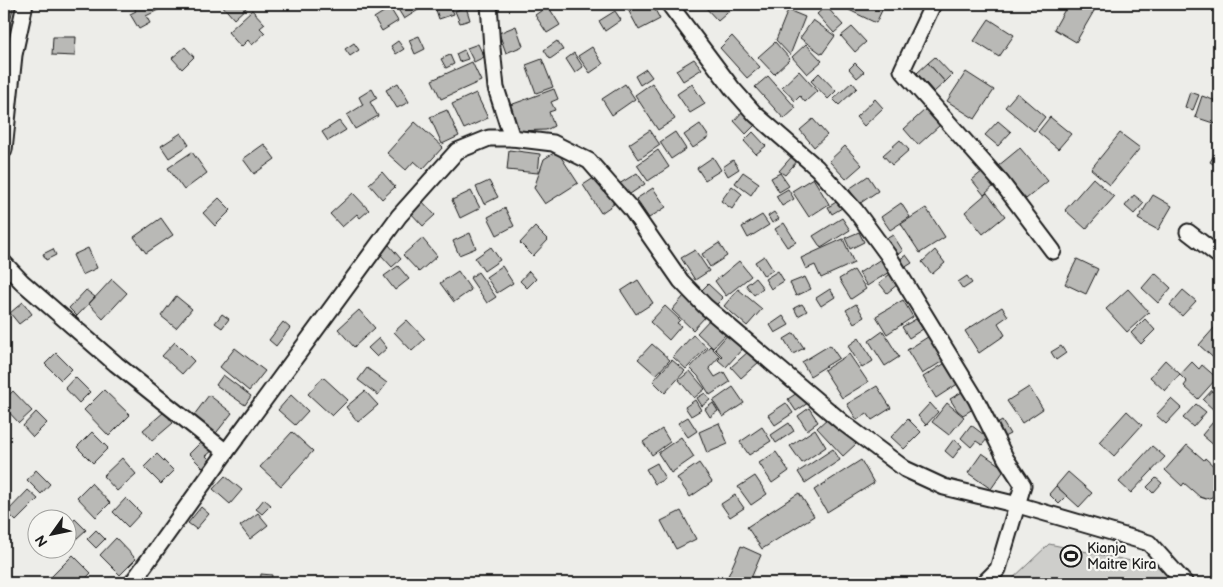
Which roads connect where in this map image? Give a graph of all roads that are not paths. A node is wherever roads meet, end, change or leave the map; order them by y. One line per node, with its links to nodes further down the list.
1 (25, 4): 5 (street)
2 (489, 4): 6 (street)
3 (669, 4): 13 (street)
4 (933, 4): 9 (street)
5 (9, 55): 7 (street)
6 (512, 138): 12 (street); 13 (street)
7 (4, 150)
8 (1188, 232): 10 (street)
9 (1053, 251)
10 (1219, 256)
11 (4, 263): 12 (street)
12 (226, 452): 14 (street)
13 (1018, 505): 15 (street); 16 (street)
14 (132, 583)
15 (984, 583)
16 (1184, 583)

